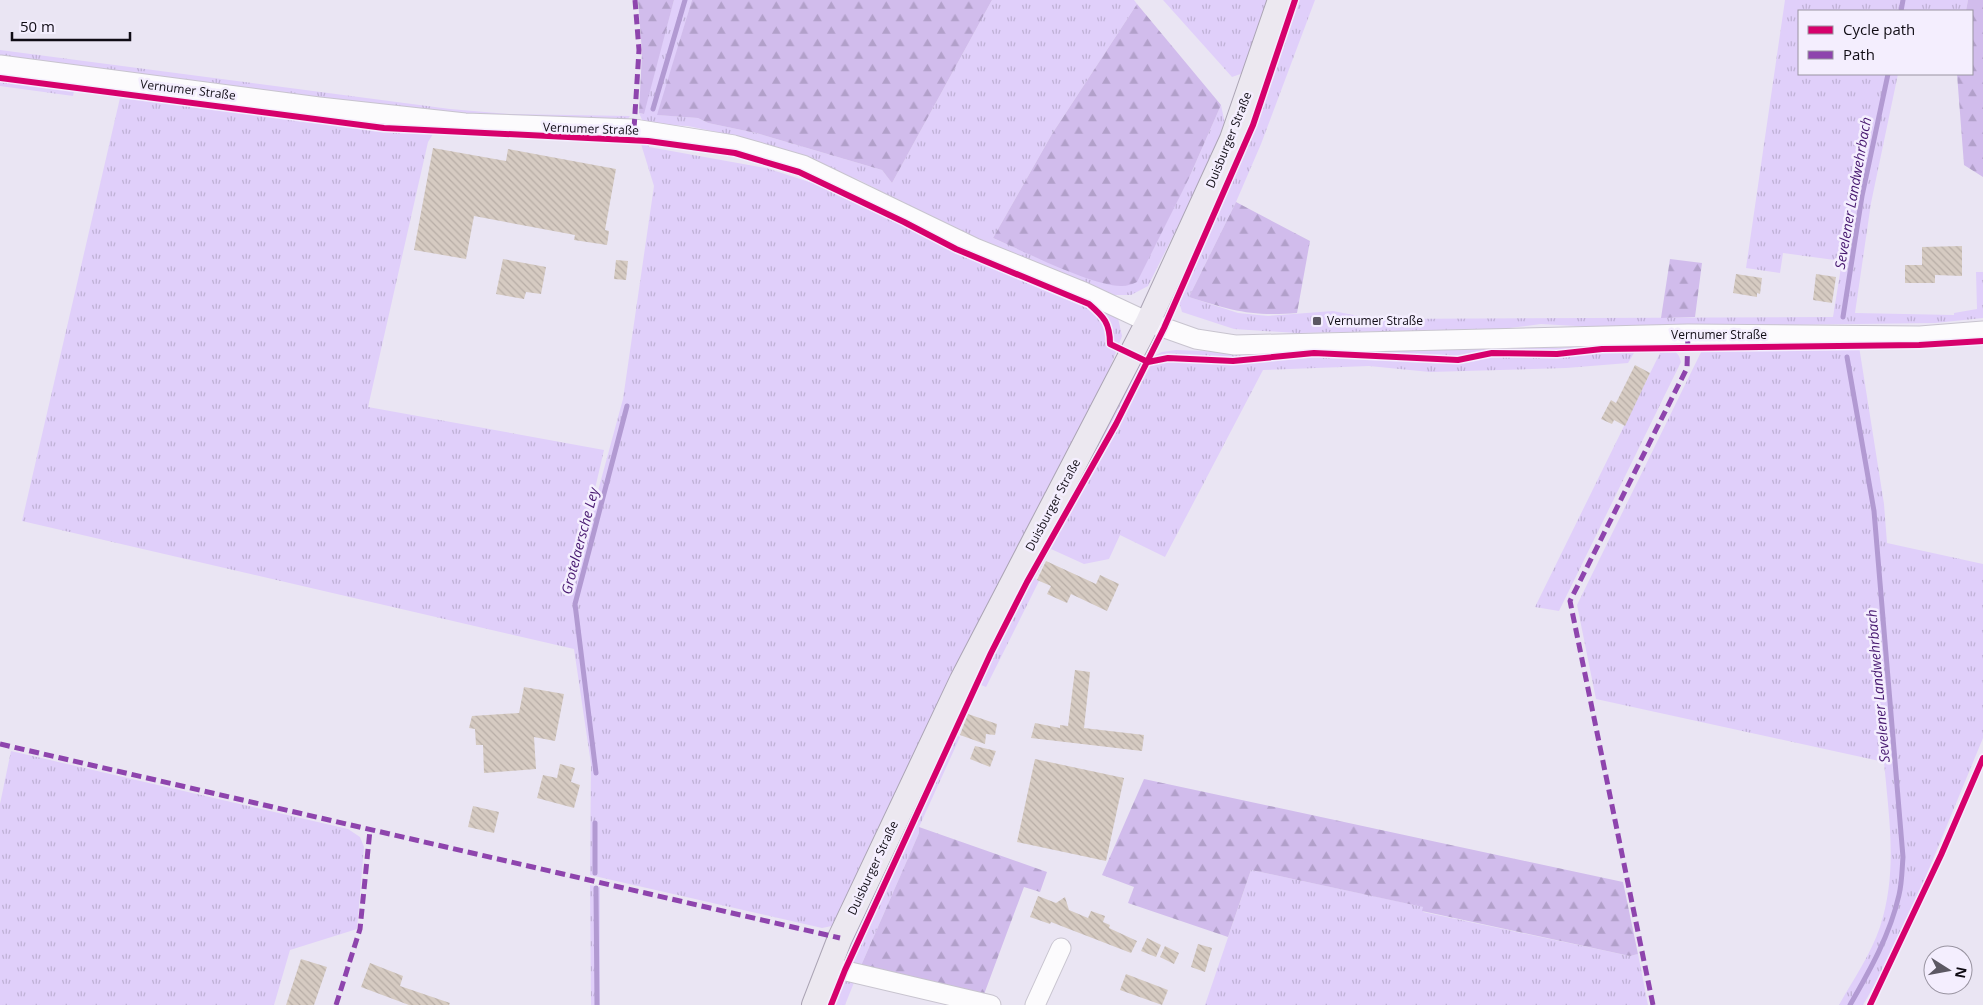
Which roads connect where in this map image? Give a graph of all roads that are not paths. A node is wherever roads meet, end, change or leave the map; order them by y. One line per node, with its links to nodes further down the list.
1 (1280, 0): 3 (main road, Duisburger Straße)
2 (0, 65): 3 (street, Vernumer Straße)
3 (1148, 322): 4 (street, Vernumer Straße); 6 (main road, Duisburger Straße)
4 (1983, 331)
5 (1062, 948): 9 (street)
6 (829, 967): 7 (main road, Duisburger Straße); 8 (street)
7 (814, 1005)
8 (991, 1005)
9 (1035, 1005)

